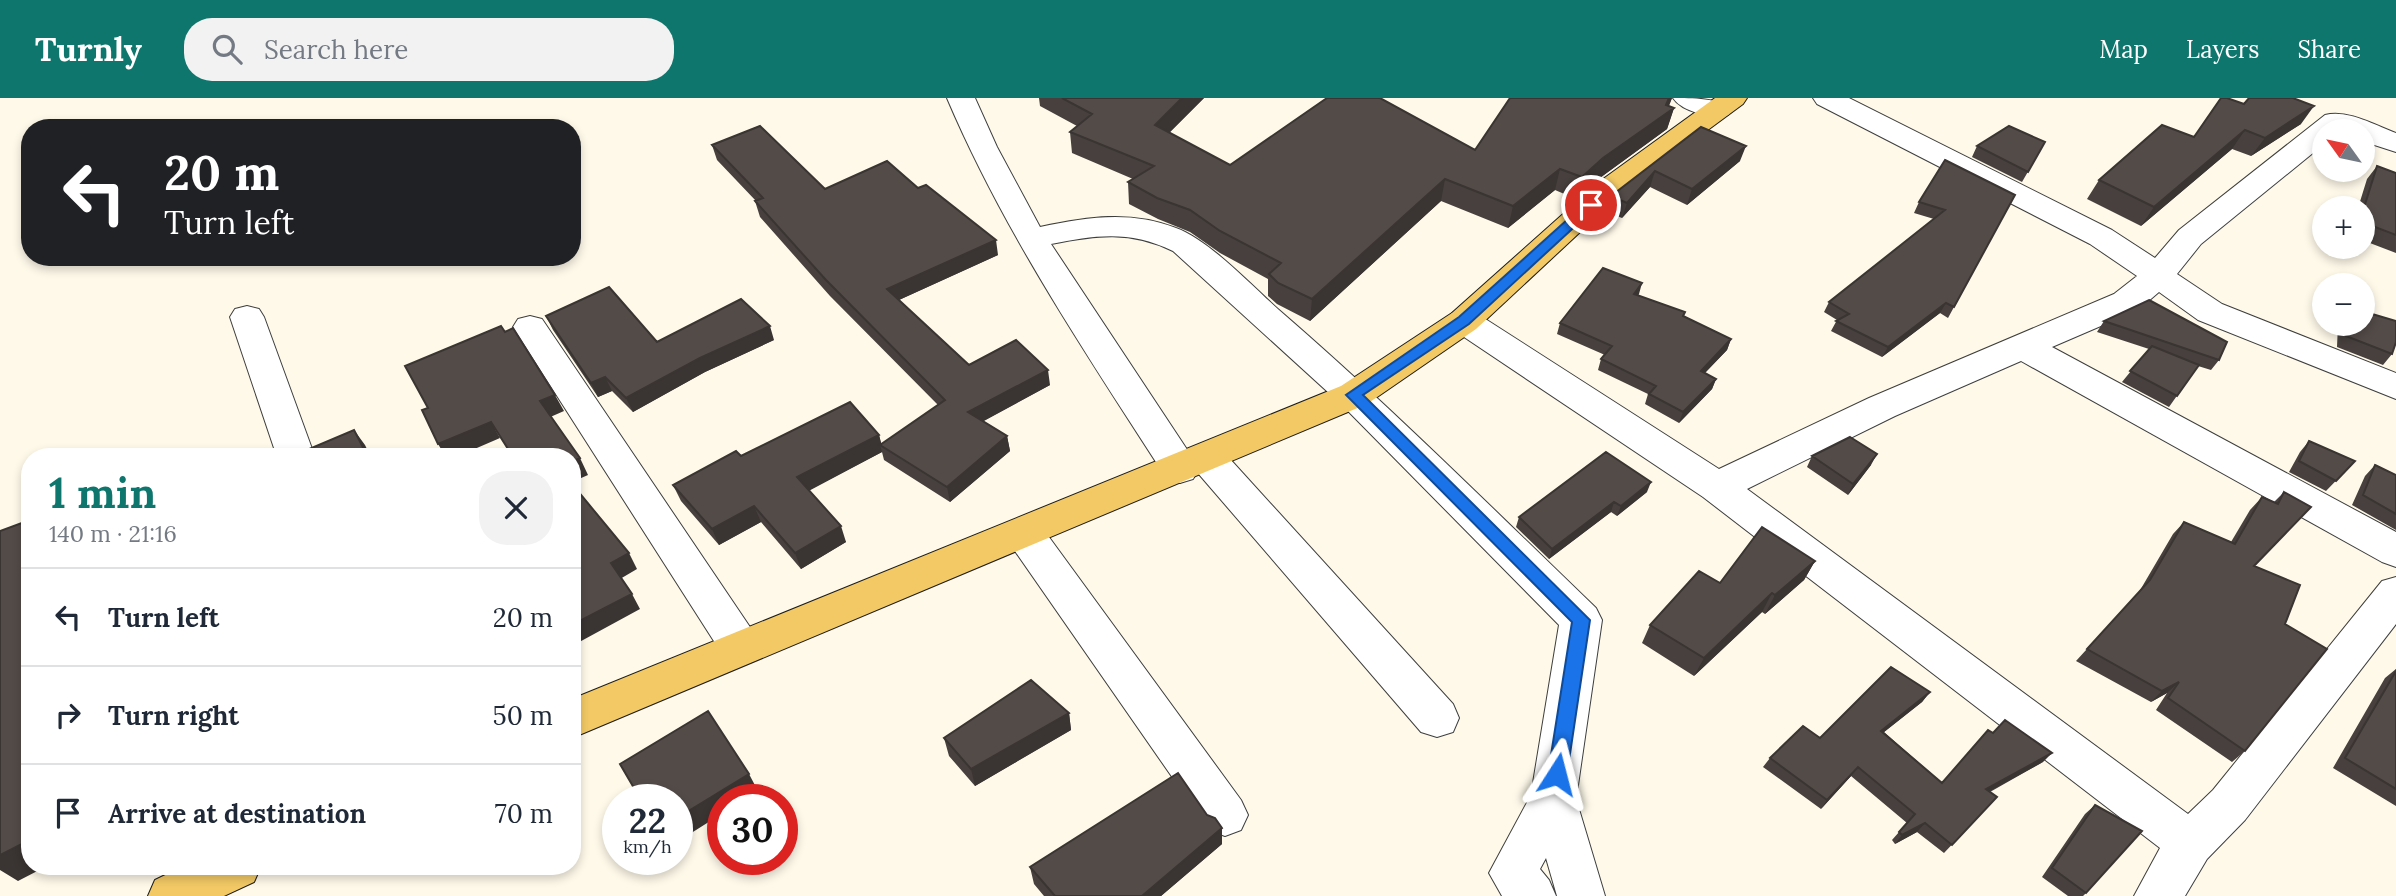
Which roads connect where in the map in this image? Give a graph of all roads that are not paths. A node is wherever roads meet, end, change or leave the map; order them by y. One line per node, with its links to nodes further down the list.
1 (961, 98): 5 (street)
2 (1828, 98): 6 (street)
3 (1713, 102): 8 (main road)
4 (2396, 143): 6 (street)
5 (1031, 239): 12 (street); 14 (street)
6 (2160, 274): 10 (street); 11 (street)
7 (247, 317): 13 (street)
8 (1464, 321): 12 (main road); 15 (street)
9 (530, 327): 19 (street)
10 (2024, 348): 15 (street); 17 (street)
11 (2396, 387)
12 (1353, 395): 14 (main road); 22 (street)
13 (293, 448)
14 (1194, 463): 16 (main road); 21 (street)
15 (1717, 487): 24 (street)
16 (1024, 533): 19 (main road); 23 (street)
17 (2396, 551)
18 (2396, 593): 24 (street)
19 (741, 648): 20 (main road)
20 (581, 715)
21 (1437, 718)
22 (1553, 799): 27 (street); 28 (street)
23 (1225, 815)
24 (2190, 843): 29 (street)
25 (218, 875): 26 (main road)
26 (172, 896)
27 (1532, 896)
28 (1581, 896)
29 (2158, 896)

